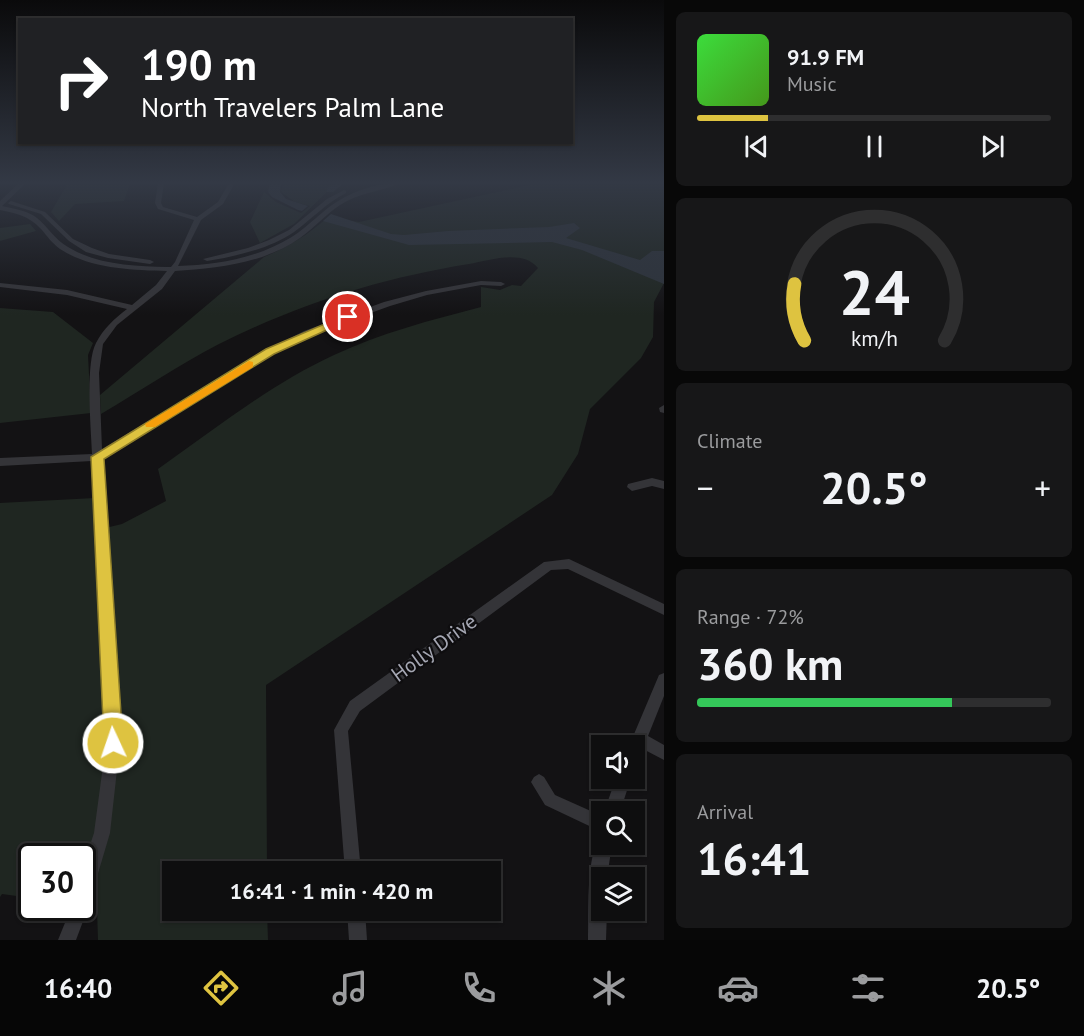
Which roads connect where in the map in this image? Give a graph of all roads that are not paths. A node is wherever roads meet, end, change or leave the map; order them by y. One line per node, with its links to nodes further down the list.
1 (42, 227): 6 (street)
2 (57, 227): 6 (street)
3 (194, 227): 6 (street)
4 (296, 227): 6 (street)
5 (310, 227): 6 (street)
6 (175, 265): 9 (street)
7 (501, 284): 10 (street)
8 (0, 285): 9 (street)
9 (133, 308): 10 (street)
10 (97, 457): 11 (street); 21 (street)
11 (0, 462)
12 (664, 485): 13 (street)
13 (632, 487)
14 (664, 610): 23 (street, Holly Drive)
15 (664, 680): 16 (street)
16 (642, 735)
17 (645, 748): 18 (street)
18 (664, 753)
19 (538, 782): 20 (street)
20 (591, 819)
21 (96, 852)
22 (602, 855): 28 (street)
23 (352, 861)
24 (74, 921): 26 (street)
25 (357, 921): 27 (street)
26 (67, 940)
27 (358, 940)
28 (597, 940)

